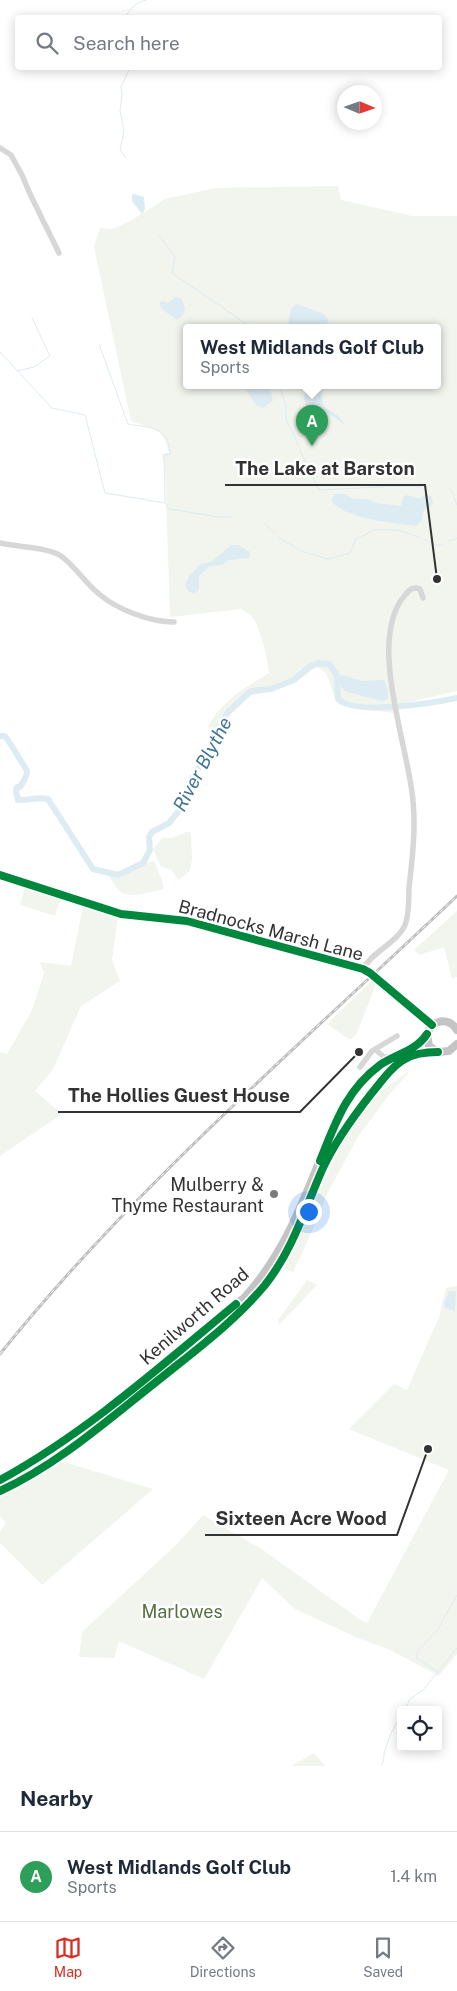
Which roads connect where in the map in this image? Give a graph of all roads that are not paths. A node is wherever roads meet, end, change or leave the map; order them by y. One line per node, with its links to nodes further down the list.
1 (0, 148): 2 (street)
2 (60, 253)
3 (0, 543): 5 (street)
4 (423, 598): 7 (street)
5 (174, 622)
6 (0, 875): 7 (street, Bradnocks Marsh Lane)
7 (364, 969): 10 (street, Bradnocks Marsh Lane)
8 (457, 1018): 9 (highway)
9 (446, 1021): 10 (highway); 11 (highway)
10 (432, 1025): 12 (highway, Kenilworth Road)
11 (457, 1030)
12 (427, 1034): 16 (highway); 17 (highway, Kenilworth Road)
13 (396, 1036): 15 (street)
14 (457, 1044): 16 (highway, Kenilworth Road)
15 (377, 1052): 17 (street); 18 (street); 19 (street, Kenilworth Road)
16 (438, 1052): 21 (highway, Kenilworth Road)
17 (393, 1057): 19 (highway, Kenilworth Road)
18 (360, 1067)
19 (374, 1071): 20 (highway, Kenilworth Road)
20 (0, 1480)
21 (0, 1491)

